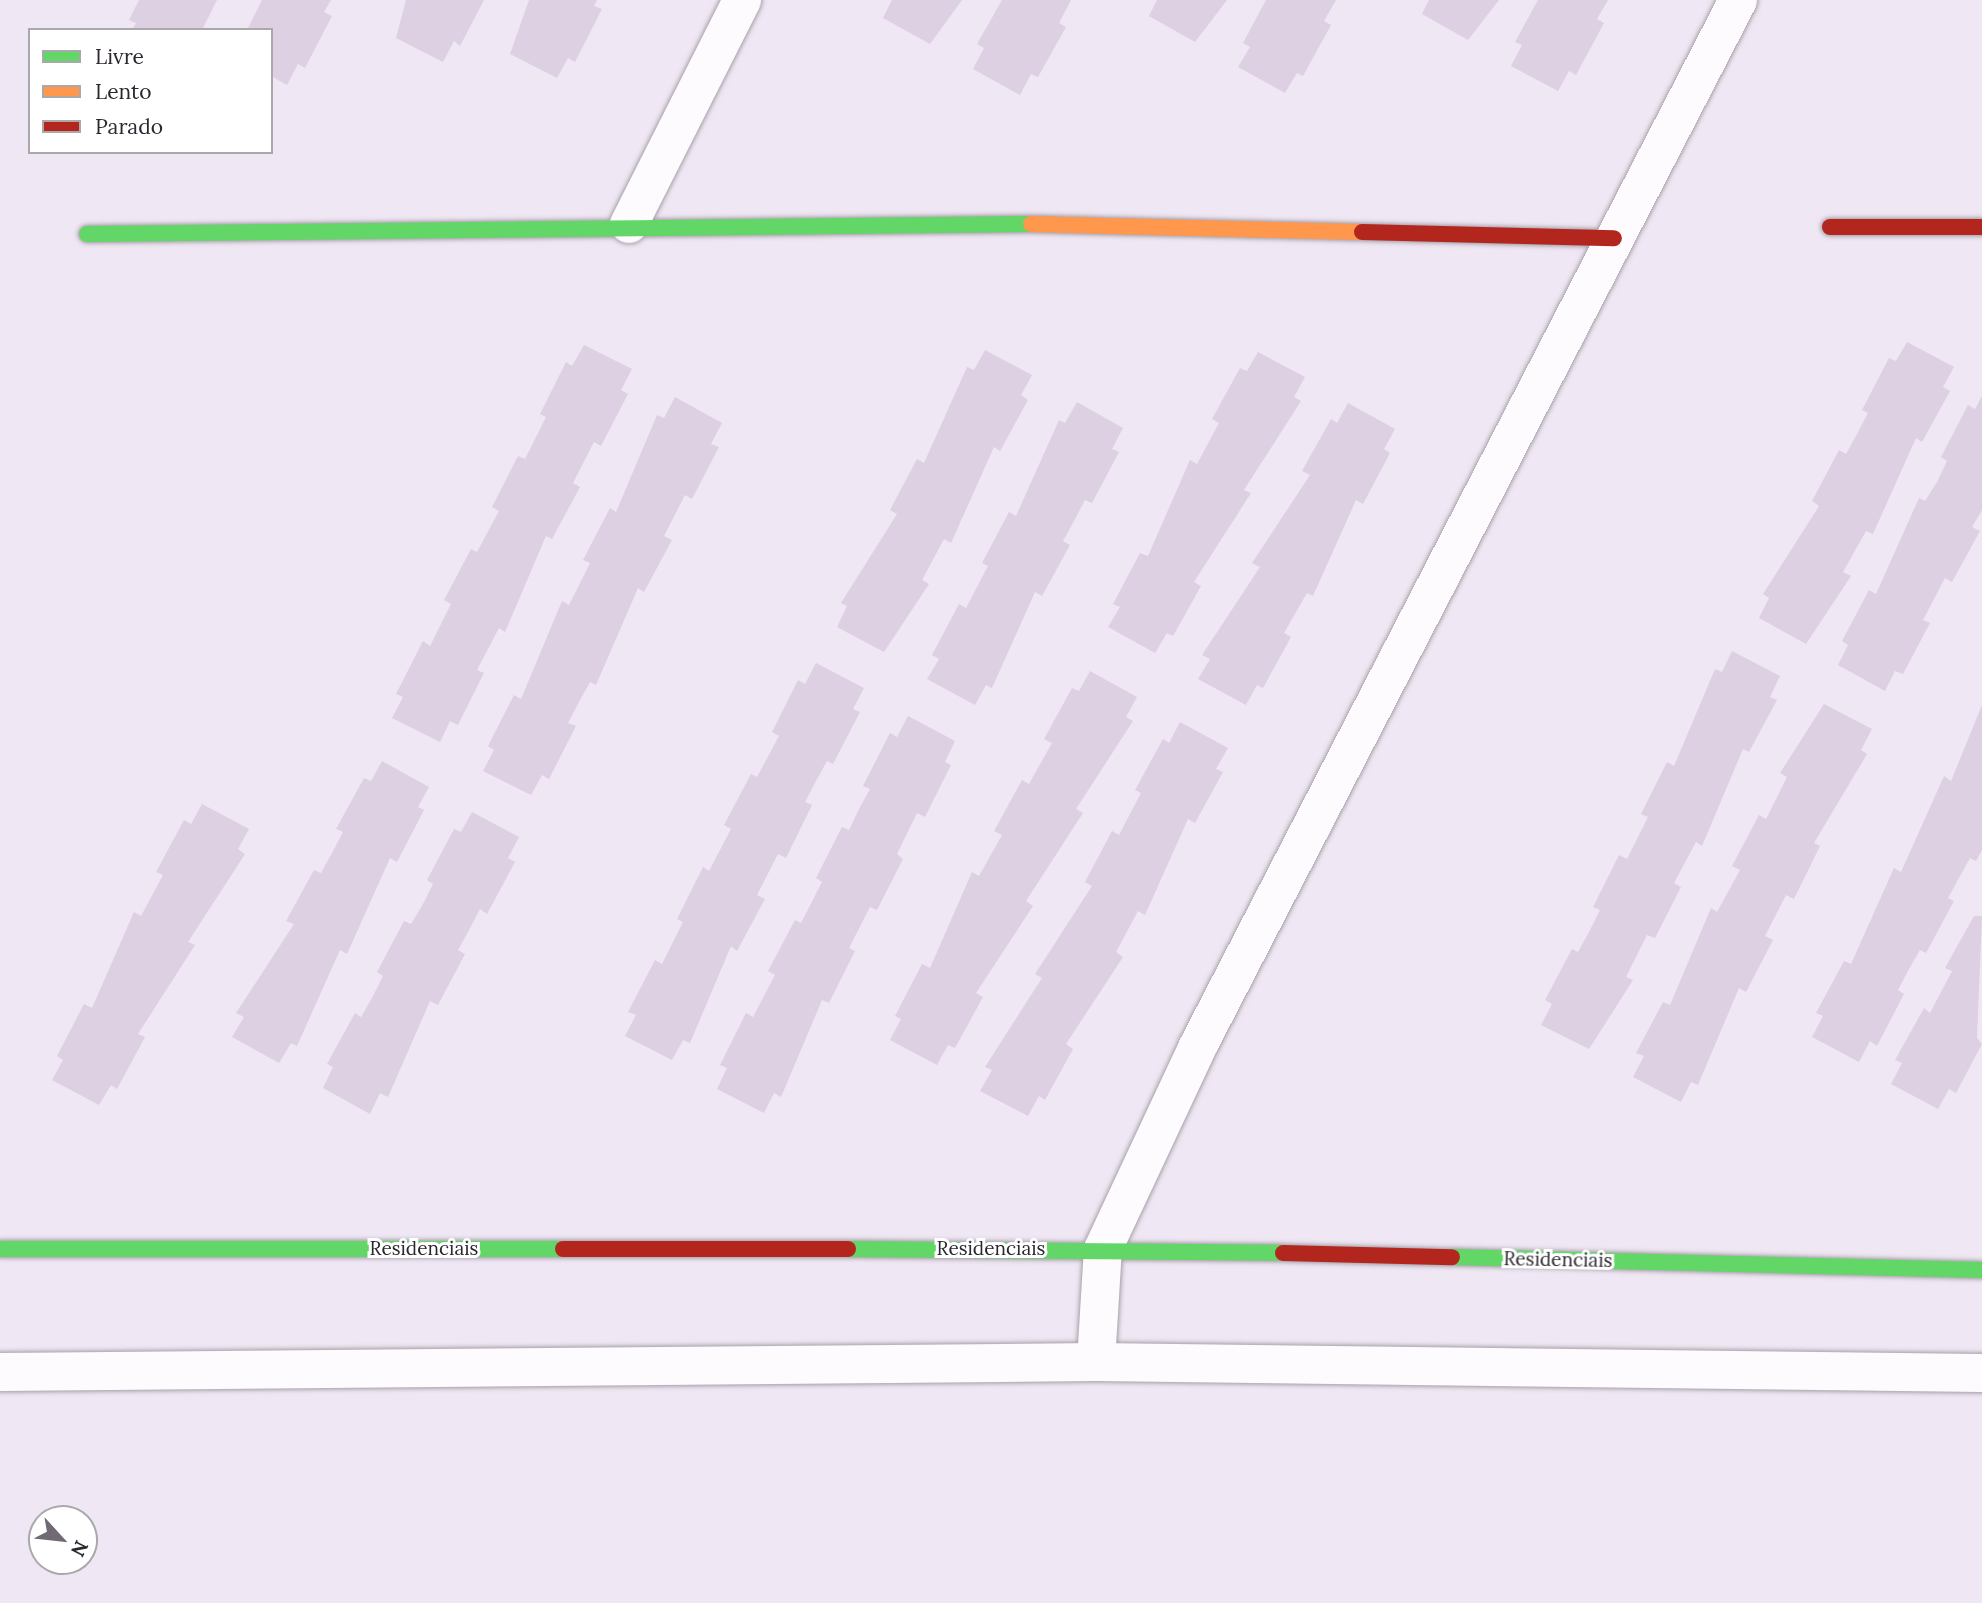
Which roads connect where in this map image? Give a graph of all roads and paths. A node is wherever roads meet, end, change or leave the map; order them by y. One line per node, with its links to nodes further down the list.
1 (742, 0): 3 (street)
2 (1738, 0): 7 (street)
3 (629, 224): 6 (street); 7 (street)
4 (1982, 227): 5 (street)
5 (1830, 228)
6 (87, 234)
7 (1614, 238): 9 (street)
8 (0, 1249): 9 (street, Residenciais)
9 (1103, 1249): 10 (street, Residenciais); 11 (street)
10 (1982, 1270)
11 (1096, 1362): 12 (street); 13 (street)
12 (0, 1372)
13 (1982, 1373)

